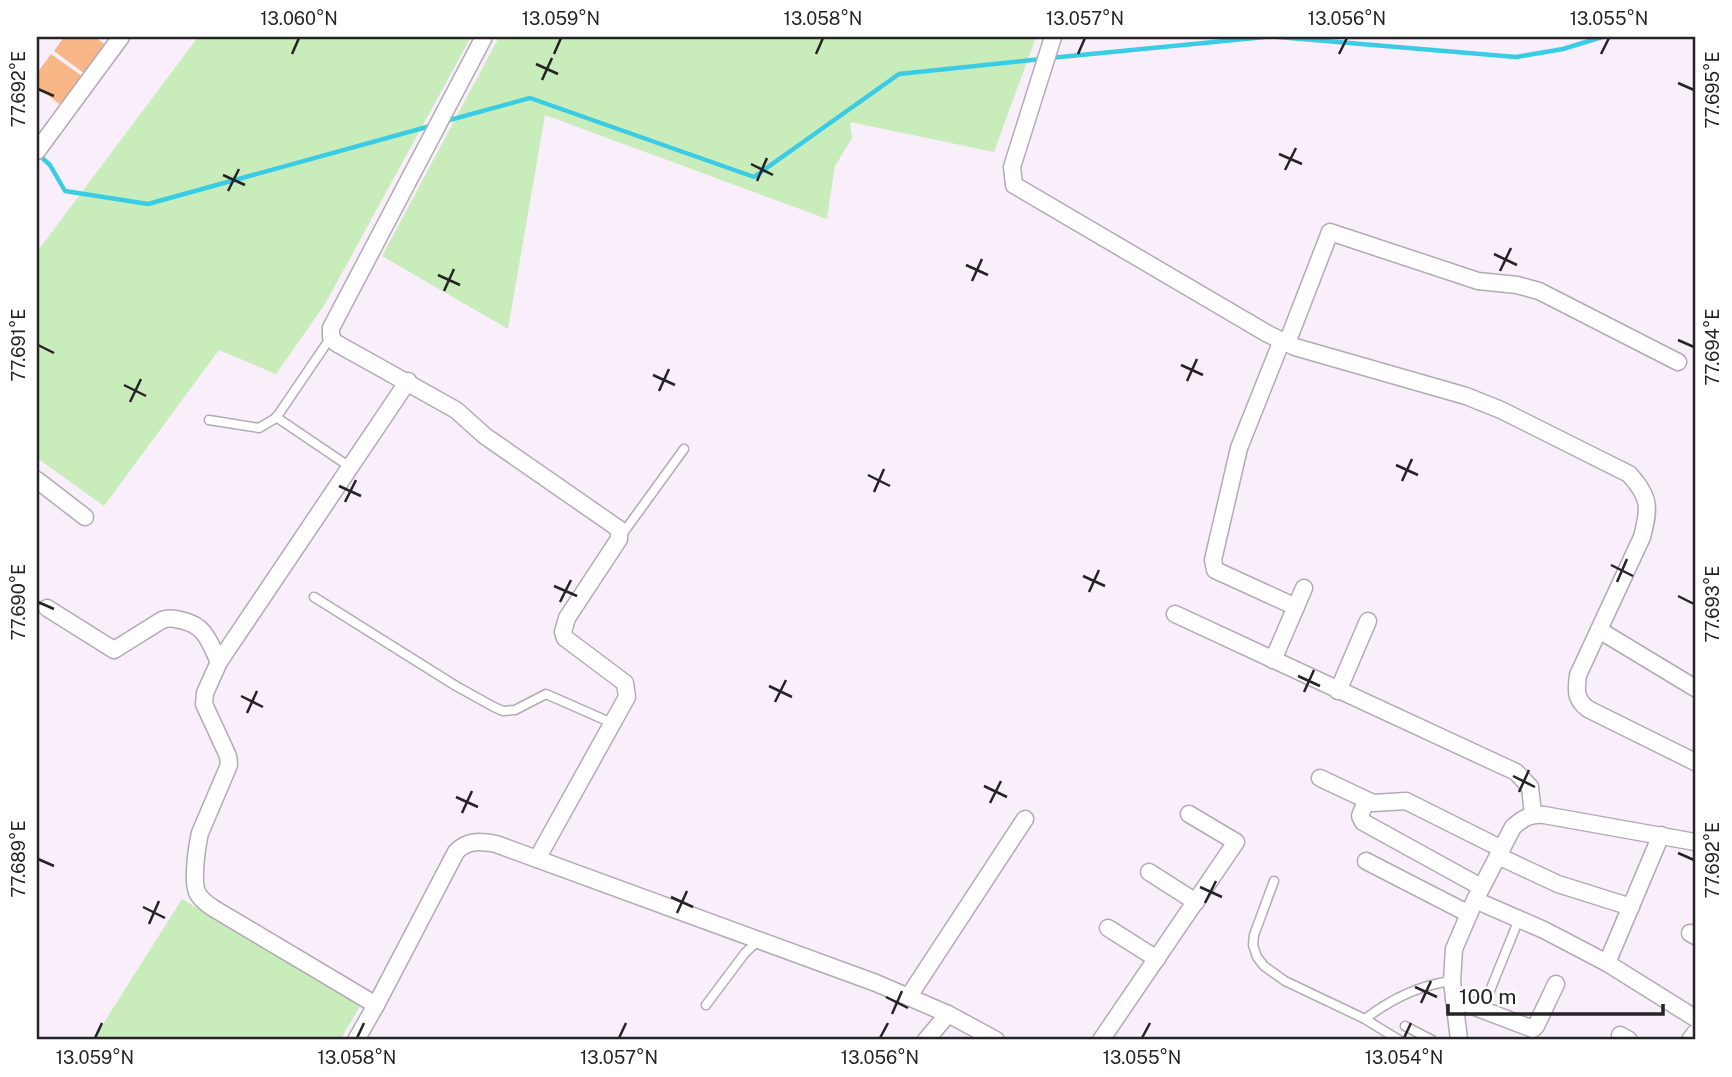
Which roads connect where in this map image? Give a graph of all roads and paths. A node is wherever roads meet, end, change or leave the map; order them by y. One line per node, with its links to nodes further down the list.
1 (121, 37): 4 (street)
2 (484, 37): 5 (street)
3 (1051, 43): 6 (street)
4 (42, 144)
5 (331, 337): 8 (street); 9 (lane)
6 (1284, 342): 7 (street); 18 (street); 22 (street)
7 (1678, 362)
8 (408, 381): 12 (street); 15 (street)
9 (276, 417): 10 (lane); 12 (lane)
10 (209, 420)
11 (684, 449): 15 (lane)
12 (350, 467): 24 (street)
13 (37, 480): 14 (street)
14 (85, 517)
15 (619, 539): 27 (street)
16 (1304, 589): 18 (street)
17 (314, 597): 27 (lane)
18 (1296, 607): 23 (street)
19 (47, 608): 24 (street)
20 (1175, 614): 23 (street)
21 (1368, 621): 26 (street)
22 (1599, 630): 25 (street); 28 (street)
23 (1273, 660): 26 (street)
24 (219, 662): 54 (street)
25 (1695, 688)
26 (1338, 691): 32 (street)
27 (612, 723): 37 (street)
28 (1695, 762)
29 (1320, 778): 30 (street)
30 (1366, 801): 36 (street); 41 (street)
31 (1189, 814): 42 (street)
32 (1533, 814): 34 (street); 36 (street)
33 (1025, 819): 51 (street)
34 (1661, 835): 35 (street); 43 (street)
35 (1695, 842)
36 (1500, 852): 41 (street); 43 (street)
37 (537, 859): 46 (street); 54 (street)
38 (1366, 861): 41 (street)
39 (1149, 872): 42 (street)
40 (1274, 881): 58 (lane)
41 (1475, 900): 44 (street); 49 (street)
42 (1196, 902): 47 (street)
43 (1631, 907): 48 (street)
44 (1519, 919): 48 (street); 52 (lane)
45 (1108, 928): 47 (street)
46 (759, 940): 51 (street); 55 (lane)
47 (1157, 959): 64 (street)
48 (1607, 963): 57 (street)
49 (1452, 981): 53 (street); 58 (lane)
50 (1556, 984): 53 (street)
51 (909, 996): 56 (street)
52 (1487, 998)
53 (1454, 999): 67 (street)
54 (376, 1005): 61 (street)
55 (706, 1005)
56 (948, 1014): 62 (street); 63 (street)
57 (1695, 1018)
58 (1365, 1019): 65 (lane)
59 (1405, 1026): 66 (lane)
60 (1695, 1033): 68 (street)
61 (355, 1040)
62 (926, 1040)
63 (996, 1040)
64 (1101, 1040)
65 (1399, 1040)
66 (1432, 1040)
67 (1459, 1040)
68 (1690, 1040)

